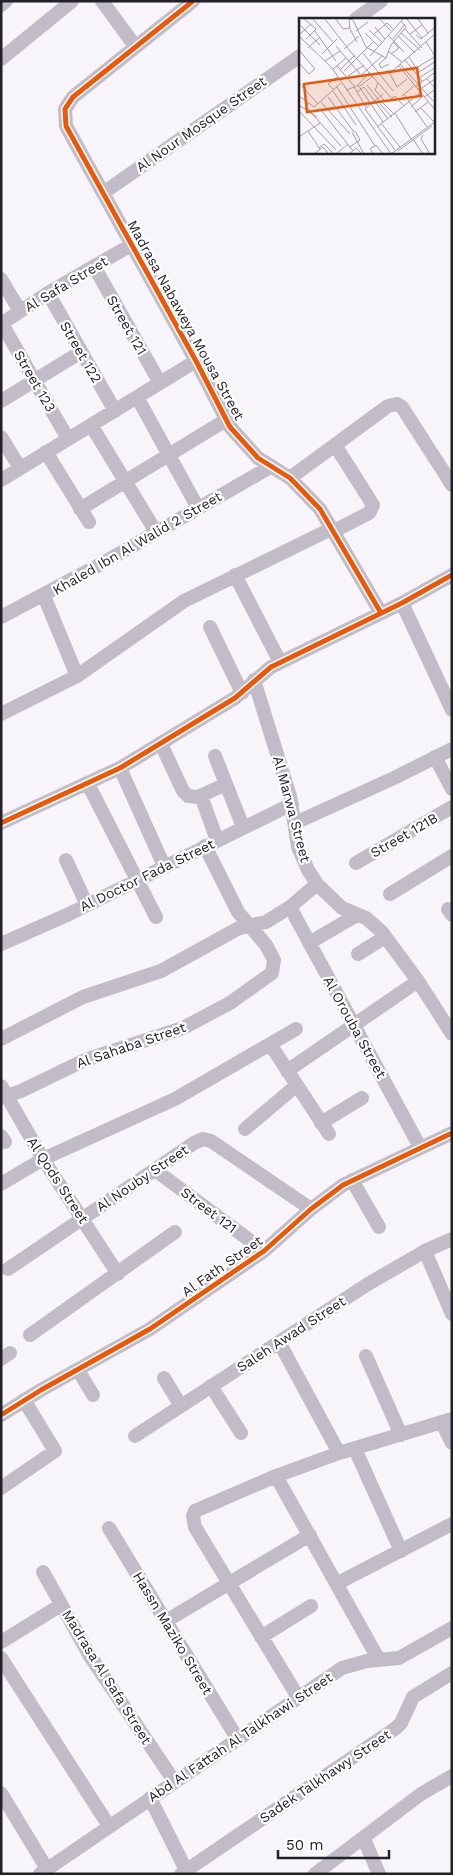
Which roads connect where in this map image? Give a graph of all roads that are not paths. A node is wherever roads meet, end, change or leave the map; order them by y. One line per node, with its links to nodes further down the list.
1 (6, 1): 6 (street)
2 (72, 1): 10 (street)
3 (102, 1): 8 (street)
4 (193, 1): 8 (street)
5 (381, 1): 7 (street)
6 (1, 5)
7 (357, 18)
8 (135, 46): 11 (street, Madrasa Nabaweya Mousa Street)
9 (299, 57): 11 (street, Al Nour Mosque Street)
10 (1, 59)
11 (103, 193): 12 (street, Madrasa Nabaweya Mousa Street)
12 (132, 244): 13 (street, Al Safa Street); 19 (street, Madrasa Nabaweya Mousa Street)
13 (95, 268): 15 (street, Al Safa Street); 21 (street, Street 121)
14 (1, 279): 16 (street)
15 (48, 293): 16 (street, Al Safa Street); 18 (street, Street 122)
16 (20, 312): 17 (street, Al Safa Street)
17 (1, 324): 20 (street, Street 123)
18 (81, 352): 20 (street); 24 (street, Street 122)
19 (196, 361): 21 (street); 25 (street, Madrasa Nabaweya Mousa Street)
20 (34, 381): 23 (street); 28 (street, Street 123)
21 (160, 383): 22 (street)
22 (137, 397): 24 (street); 31 (street)
23 (1, 401)
24 (115, 411): 26 (street)
25 (226, 420): 31 (street); 32 (street, Madrasa Nabaweya Mousa Street)
26 (91, 425): 28 (street); 36 (street)
27 (1, 437): 33 (street)
28 (68, 439): 30 (street)
29 (335, 445): 34 (street); 37 (street); 41 (street)
30 (46, 452): 33 (street); 39 (street)
31 (169, 454): 36 (street); 38 (street)
32 (272, 466): 34 (street, Madrasa Nabaweya Mousa Street); 38 (street, Khaled Ibn Al Walid 2 Street)
33 (20, 468): 35 (street)
34 (290, 478): 41 (street, Madrasa Nabaweya Mousa Street)
35 (1, 480)
36 (125, 482): 39 (street); 42 (street)
37 (452, 485)
38 (198, 508): 42 (street, Khaled Ibn Al Walid 2 Street)
39 (80, 509): 40 (street)
40 (89, 522)
41 (334, 529): 44 (street); 47 (street, Madrasa Nabaweya Mousa Street)
42 (156, 532): 45 (street, Khaled Ibn Al Walid 2 Street)
43 (452, 574): 46 (street)
44 (235, 576): 50 (street); 51 (street)
45 (44, 596): 48 (street, Khaled Ibn Al Walid 2 Street); 51 (street)
46 (402, 602): 47 (street); 54 (street)
47 (381, 613): 50 (street)
48 (1, 617)
49 (210, 628): 53 (street)
50 (280, 662): 52 (street)
51 (77, 676): 55 (street)
52 (254, 680): 53 (street); 65 (street, Al Marwa Street)
53 (242, 692): 56 (street)
54 (452, 710)
55 (1, 714)
56 (162, 744): 60 (street); 64 (street)
57 (452, 749): 59 (street)
58 (215, 756): 62 (street)
59 (435, 757): 63 (street); 68 (street)
60 (120, 768): 61 (street); 74 (street)
61 (88, 784): 67 (street); 75 (street)
62 (226, 784): 64 (street); 69 (street)
63 (452, 789)
64 (201, 796): 70 (street)
65 (292, 804): 68 (street, Al Marwa Street); 69 (street, Al Doctor Fada Street)
66 (452, 807): 73 (street, Street 121B)
67 (1, 823)
68 (295, 823): 76 (street, Al Marwa Street)
69 (243, 827): 70 (street, Al Doctor Fada Street)
70 (211, 843): 74 (street, Al Doctor Fada Street); 82 (street)
71 (452, 856): 77 (street)
72 (66, 860): 78 (street)
73 (356, 863)
74 (164, 866): 75 (street, Al Doctor Fada Street)
75 (137, 880): 78 (street, Al Doctor Fada Street); 81 (street)
76 (318, 884): 79 (street); 80 (street, Al Marwa Street)
77 (390, 894)
78 (87, 905): 85 (street, Al Doctor Fada Street)
79 (290, 907): 82 (street); 84 (street, Al Orouba Street)
80 (358, 915): 83 (street, Al Marwa Street); 84 (street)
81 (156, 917)
82 (251, 926): 91 (street); 95 (street, Al Sahaba Street)
83 (385, 936): 86 (street); 87 (street, Al Marwa Street)
84 (309, 943): 88 (street, Al Orouba Street)
85 (1, 944)
86 (358, 954)
87 (418, 981): 88 (street); 90 (street, Al Marwa Street)
88 (354, 1025): 93 (street); 99 (street, Al Orouba Street)
89 (296, 1029): 92 (street)
90 (452, 1034)
91 (1, 1039)
92 (270, 1044): 93 (street); 100 (street)
93 (288, 1071): 94 (street)
94 (297, 1085): 96 (street); 97 (street)
95 (3, 1094): 100 (street, Al Qods Street)
96 (362, 1098)
97 (245, 1128)
98 (452, 1133): 99 (street, Al Fath Street)
99 (420, 1147): 102 (street, Al Fath Street)
100 (44, 1159): 103 (street); 105 (street, Al Qods Street)
101 (155, 1170): 104 (street, Al Nouby Street); 105 (street, Al Nouby Street); 109 (street, Street 121)
102 (352, 1180): 104 (street, Al Fath Street); 106 (street)
103 (1, 1184)
104 (311, 1209): 109 (street, Al Fath Street)
105 (82, 1219): 111 (street, Al Nouby Street); 112 (street, Al Qods Street)
106 (379, 1227)
107 (175, 1232): 112 (street)
108 (452, 1239): 110 (street, Saleh Awad Street)
109 (264, 1251): 117 (street, Al Fath Street)
110 (425, 1251): 113 (street); 115 (street, Saleh Awad Street)
111 (8, 1269)
112 (118, 1274): 114 (street)
113 (452, 1314)
114 (30, 1335)
115 (279, 1342): 119 (street, Saleh Awad Street); 130 (street)
116 (366, 1356): 126 (street)
117 (78, 1370): 120 (street); 121 (street, Al Fath Street)
118 (164, 1378): 122 (street)
119 (211, 1386): 122 (street, Saleh Awad Street); 125 (street)
120 (93, 1395)
121 (24, 1400): 123 (street, Al Fath Street); 132 (street)
122 (182, 1406): 127 (street, Saleh Awad Street)
123 (1, 1415)
124 (447, 1421): 126 (street); 128 (street)
125 (240, 1434)
126 (401, 1435): 129 (street)
127 (135, 1436)
128 (452, 1443)
129 (355, 1449): 130 (street); 136 (street)
130 (339, 1453): 131 (street)
131 (276, 1476): 135 (street); 138 (street)
132 (1, 1488)
133 (452, 1524): 136 (street)
134 (109, 1528): 142 (street, Hassn Maziko Street)
135 (310, 1535): 138 (street); 139 (street)
136 (401, 1551): 139 (street)
137 (43, 1572): 140 (street, Madrasa Al Safa Street)
138 (229, 1583): 142 (street); 144 (street)
139 (338, 1583): 147 (street)
140 (61, 1605): 145 (street); 152 (street, Madrasa Al Safa Street)
141 (311, 1606): 144 (street)
142 (166, 1620): 150 (street, Hassn Maziko Street)
143 (452, 1628): 147 (street, Abd Al Fattah Al Talkhawi Street)
144 (262, 1637): 149 (street)
145 (1, 1642)
146 (1, 1658): 155 (street)
147 (379, 1660): 149 (street, Abd Al Fattah Al Talkhawi Street)
148 (452, 1673): 158 (street, Sadek Talkhawy Street)
149 (298, 1697): 150 (street, Abd Al Fattah Al Talkhawi Street)
150 (238, 1738): 152 (street, Abd Al Fattah Al Talkhawi Street)
151 (452, 1776): 156 (street)
152 (174, 1781): 154 (street, Abd Al Fattah Al Talkhawi Street)
153 (1, 1793): 157 (street)
154 (150, 1798): 155 (street, Abd Al Fattah Al Talkhawi Street); 158 (street)
155 (109, 1826): 157 (street, Abd Al Fattah Al Talkhawi Street)
156 (364, 1839): 159 (street); 160 (street)
157 (44, 1872)
158 (185, 1873)
159 (315, 1874)
160 (379, 1874)

